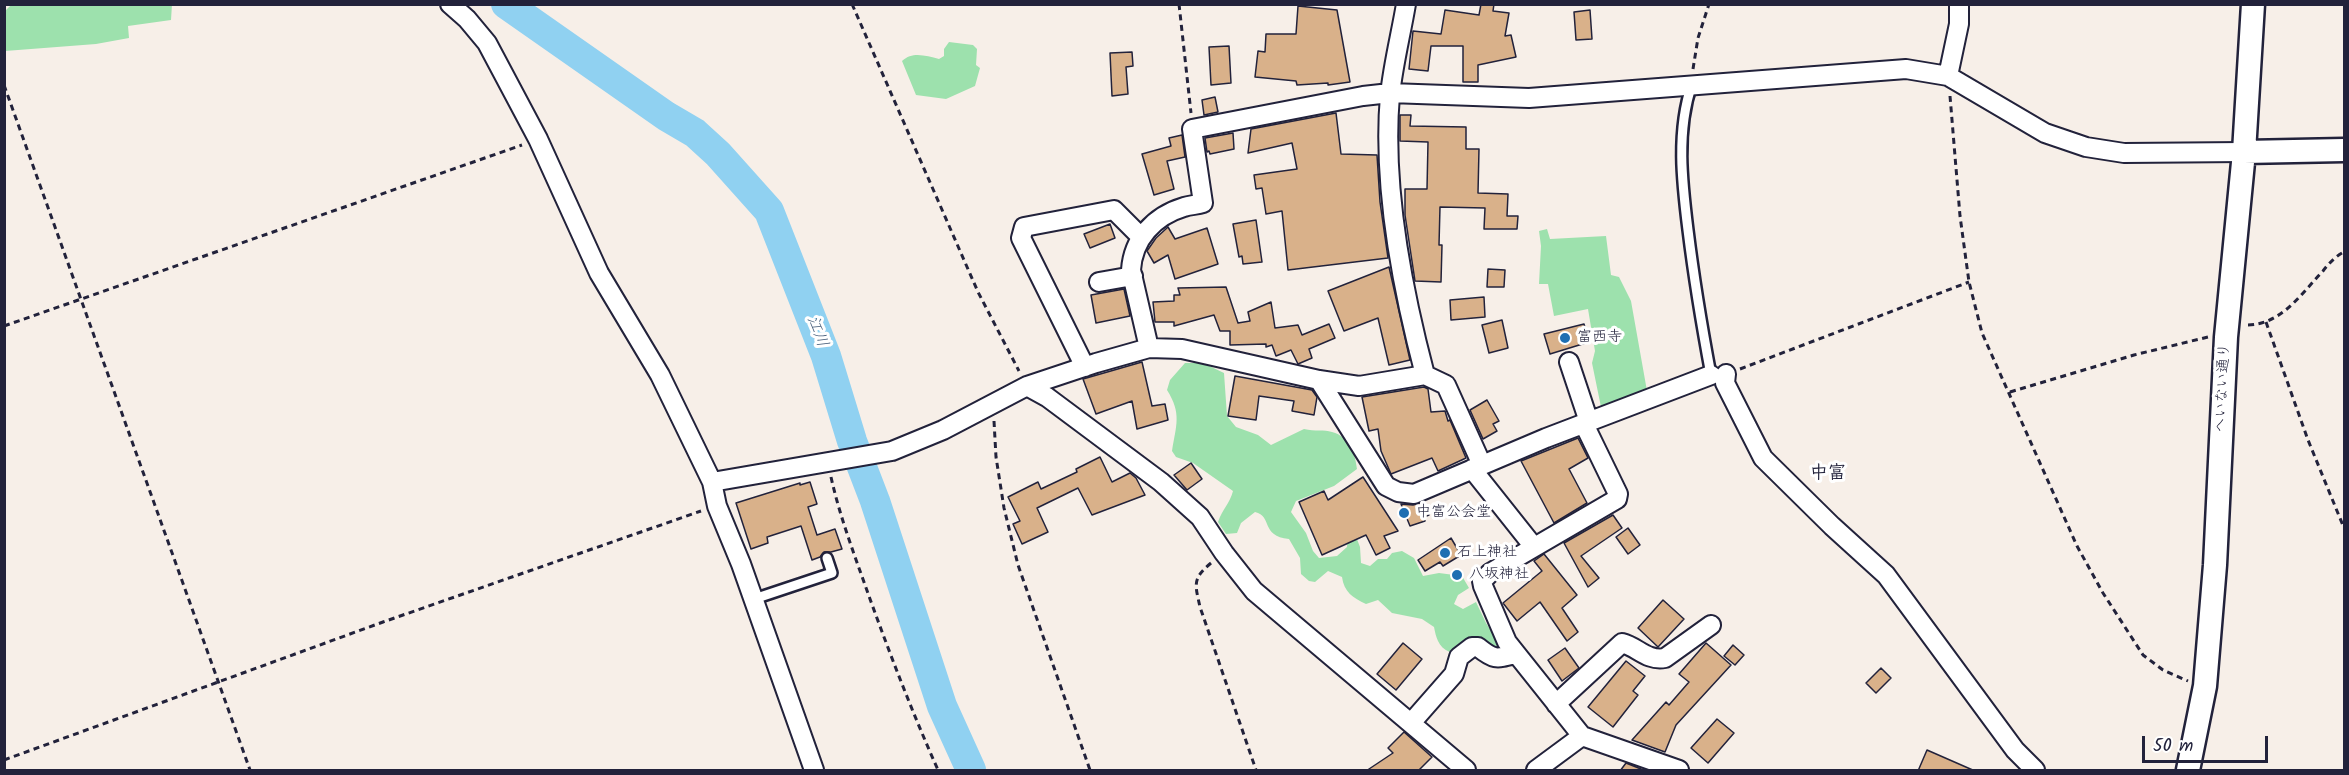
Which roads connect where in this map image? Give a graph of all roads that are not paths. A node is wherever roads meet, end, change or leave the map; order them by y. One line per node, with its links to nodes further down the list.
1 (450, 4): 22 (street)
2 (1406, 4): 7 (street)
3 (1959, 4): 5 (street)
4 (2253, 4): 9 (street, へいない通り)
5 (1948, 76): 6 (street); 9 (street)
6 (1692, 84): 7 (street); 17 (lane)
7 (1390, 93): 10 (street); 16 (street)
8 (2344, 150): 9 (street)
9 (2244, 152): 32 (street, へいない通り)
10 (1141, 237): 11 (street); 15 (street)
11 (1133, 276): 12 (street); 13 (street)
12 (1099, 282)
13 (1149, 348): 15 (street); 18 (street)
14 (1569, 362): 20 (street)
15 (1085, 366): 19 (street)
16 (1425, 375): 18 (street); 21 (street)
17 (1719, 375): 20 (street); 31 (street)
18 (1319, 380): 21 (street)
19 (1027, 386): 22 (street); 29 (street)
20 (1586, 423): 21 (street); 23 (street)
21 (1477, 467): 23 (street)
22 (712, 483): 25 (street)
23 (1534, 547): 27 (street)
24 (827, 558): 25 (lane)
25 (754, 599): 33 (street)
26 (1711, 625): 28 (street)
27 (1515, 654): 28 (street); 29 (street)
28 (1556, 704): 30 (street)
29 (1411, 723): 34 (street)
30 (1582, 736): 35 (street); 36 (street)
31 (2015, 750): 37 (street); 38 (street)
32 (2192, 770)
33 (814, 771)
34 (1466, 771)
35 (1536, 771)
36 (1679, 771)
37 (2012, 771)
38 (2035, 771)

